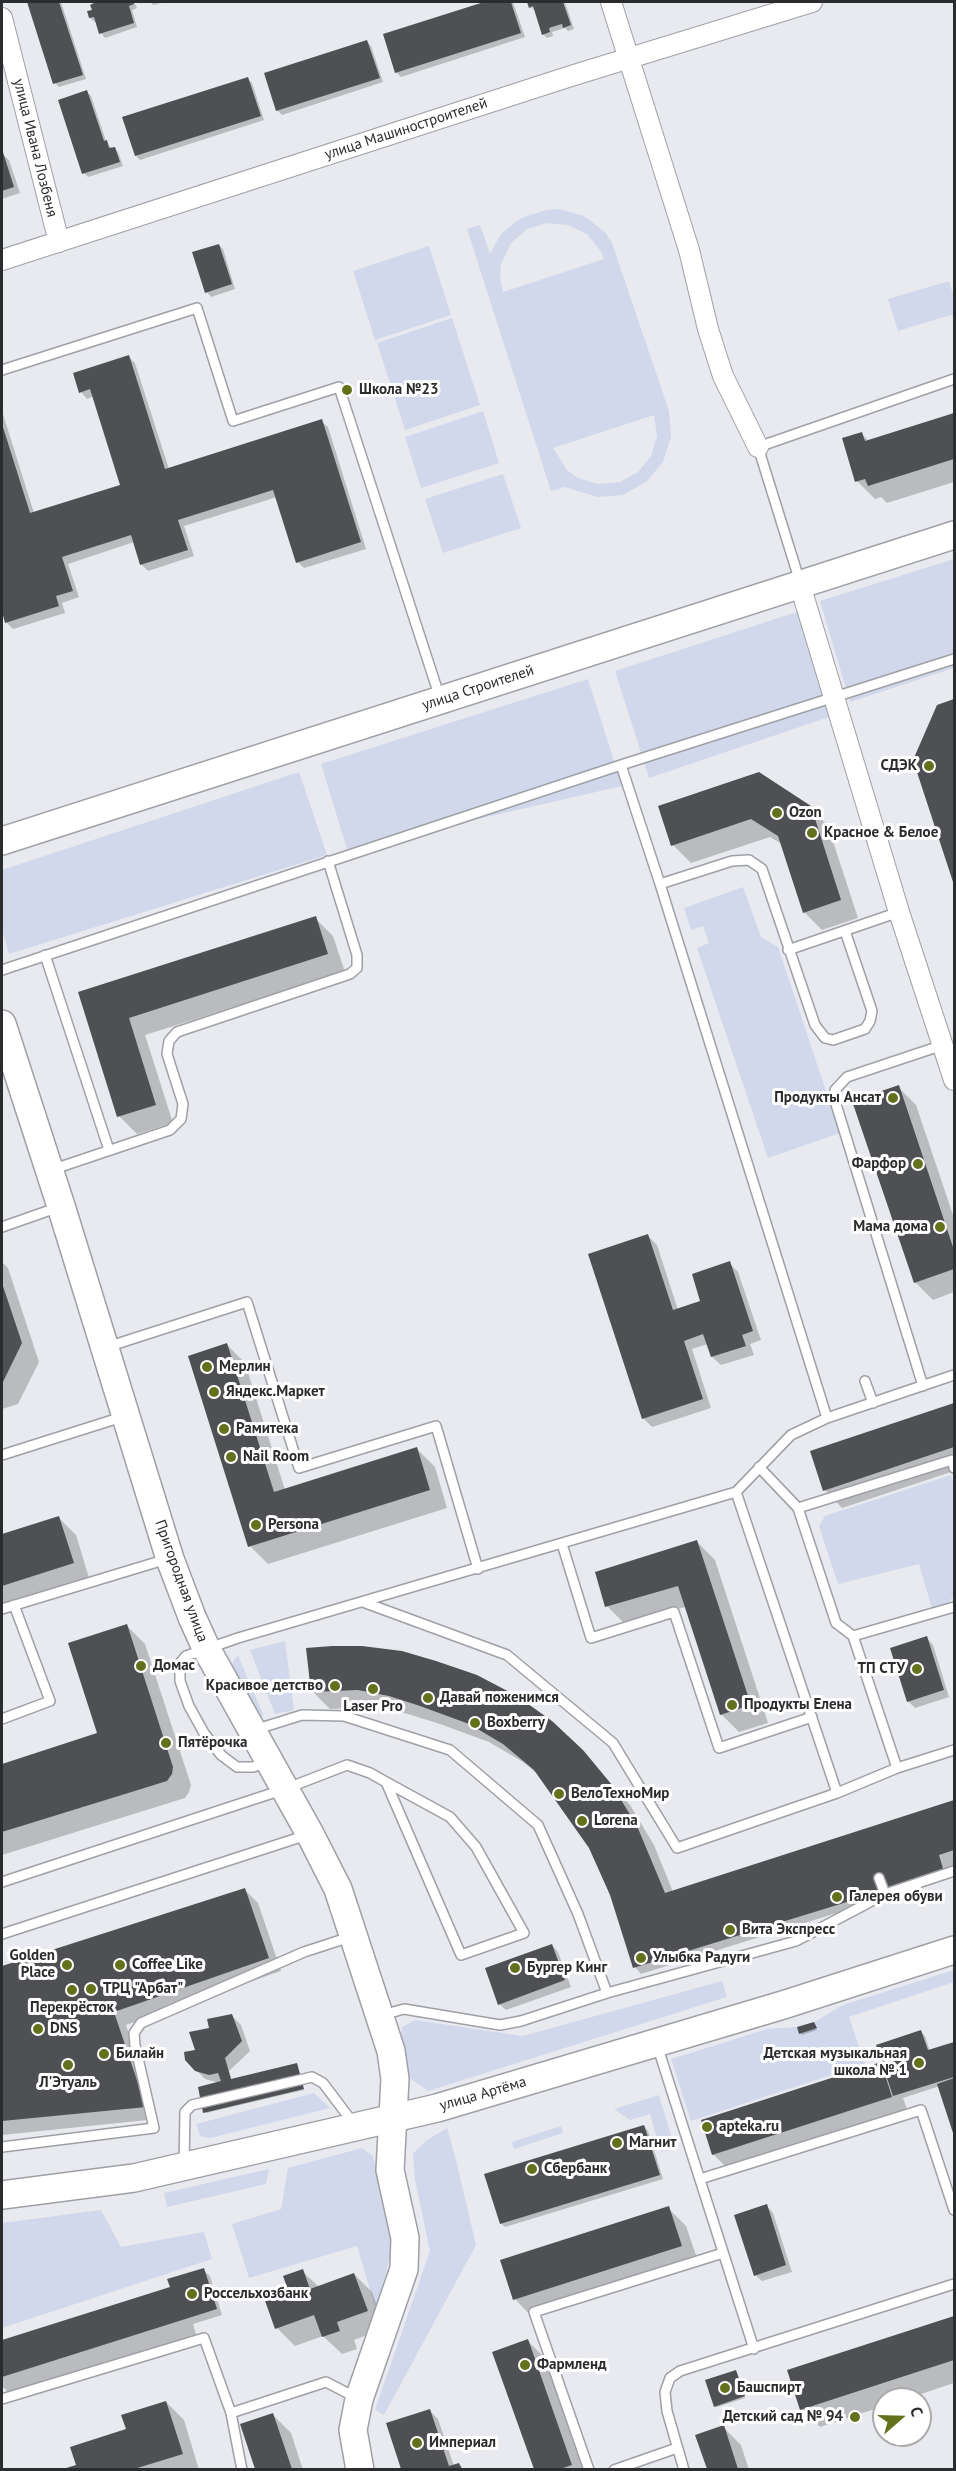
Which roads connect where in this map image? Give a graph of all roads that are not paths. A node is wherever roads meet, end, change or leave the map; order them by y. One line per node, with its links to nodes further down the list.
1 (611, 2): 4 (street)
2 (812, 2): 4 (street, улица Машиностроителей)
3 (2, 18): 5 (street, улица Ивана Лозбеня)
4 (627, 58): 5 (street, улица Машиностроителей); 9 (street)
5 (59, 242): 6 (street, улица Машиностроителей)
6 (2, 260)
7 (2, 370): 14 (lane)
8 (954, 380): 9 (lane)
9 (758, 447): 11 (lane)
10 (954, 536): 11 (street, улица Строителей)
11 (800, 585): 13 (street); 14 (street, улица Строителей)
12 (954, 659): 13 (lane)
13 (834, 698): 15 (lane); 19 (street)
14 (441, 700): 16 (street, улица Строителей)
15 (621, 765): 17 (lane); 18 (lane)
16 (2, 841)
17 (328, 861): 22 (lane); 27 (lane)
18 (660, 884): 21 (lane); 37 (lane)
19 (899, 912): 20 (lane); 25 (street)
20 (845, 931): 21 (lane); 21 (lane)
21 (788, 950)
22 (45, 955): 23 (lane); 27 (lane)
23 (2, 969)
24 (2, 1024): 28 (street, Пригородная улица)
25 (943, 1045): 26 (street); 34 (lane)
26 (954, 1080)
27 (110, 1150): 28 (lane)
28 (50, 1170): 29 (street, Пригородная улица)
29 (62, 1206): 30 (lane); 31 (street, Пригородная улица)
30 (2, 1227)
31 (105, 1348): 36 (street, Пригородная улица); 45 (lane)
32 (954, 1375): 34 (lane)
33 (865, 1381): 35 (lane)
34 (923, 1386): 35 (lane)
35 (873, 1403): 37 (lane)
36 (126, 1416): 38 (lane); 44 (street, Пригородная улица)
37 (827, 1418): 39 (lane)
38 (2, 1455)
39 (759, 1467): 41 (lane); 42 (lane)
40 (954, 1468): 42 (lane)
41 (736, 1492): 43 (lane); 52 (lane)
42 (798, 1508): 50 (lane)
43 (562, 1544): 45 (lane); 52 (lane)
44 (170, 1559): 47 (lane); 51 (street, Пригородная улица)
45 (478, 1569): 46 (lane)
46 (363, 1602): 51 (lane); 61 (lane)
47 (14, 1605): 49 (lane); 53 (lane)
48 (954, 1607): 50 (lane)
49 (2, 1609)
50 (853, 1636): 57 (lane)
51 (206, 1648): 54 (street, Пригородная улица); 56 (lane)
52 (812, 1717): 61 (lane)
53 (2, 1719)
54 (252, 1731): 56 (street, Пригородная улица); 71 (lane)
55 (954, 1750): 57 (lane)
56 (269, 1761): 60 (street, Пригородная улица)
57 (897, 1768): 59 (lane)
58 (386, 1782): 58 (lane); 60 (lane)
59 (852, 1787): 61 (lane); 62 (lane)
60 (285, 1789): 63 (street, Пригородная улица); 66 (lane)
61 (837, 1793)
62 (856, 1798)
63 (310, 1834): 68 (lane); 69 (street, Пригородная улица)
64 (954, 1871): 67 (lane)
65 (879, 1878): 67 (lane)
66 (2, 1882)
67 (885, 1894): 71 (lane)
68 (2, 1934)
69 (353, 1936): 72 (street, Пригородная улица); 76 (lane)
70 (954, 1950): 73 (street, улица Артёма)
71 (607, 1994): 72 (lane)
72 (380, 2016): 74 (street, Пригородная улица)
73 (656, 2043): 74 (street, улица Артёма); 78 (lane)
74 (392, 2119): 75 (street, улица Артёма); 85 (street, Пригородная улица)
75 (355, 2126): 77 (street, улица Артёма); 77 (lane)
76 (2, 2147)
77 (184, 2167): 79 (street, улица Артёма)
78 (699, 2179): 80 (lane); 81 (lane)
79 (2, 2195)
80 (954, 2211)
81 (723, 2253): 83 (lane); 90 (lane)
82 (954, 2284): 83 (lane)
83 (754, 2349): 87 (lane)
84 (2, 2399): 86 (lane)
85 (359, 2399): 86 (lane); 89 (street, Пригородная улица)
86 (231, 2413): 88 (lane)
87 (677, 2448): 91 (lane); 92 (lane)
88 (242, 2469)
89 (360, 2469)
90 (590, 2469)
91 (614, 2469)
92 (684, 2469)

